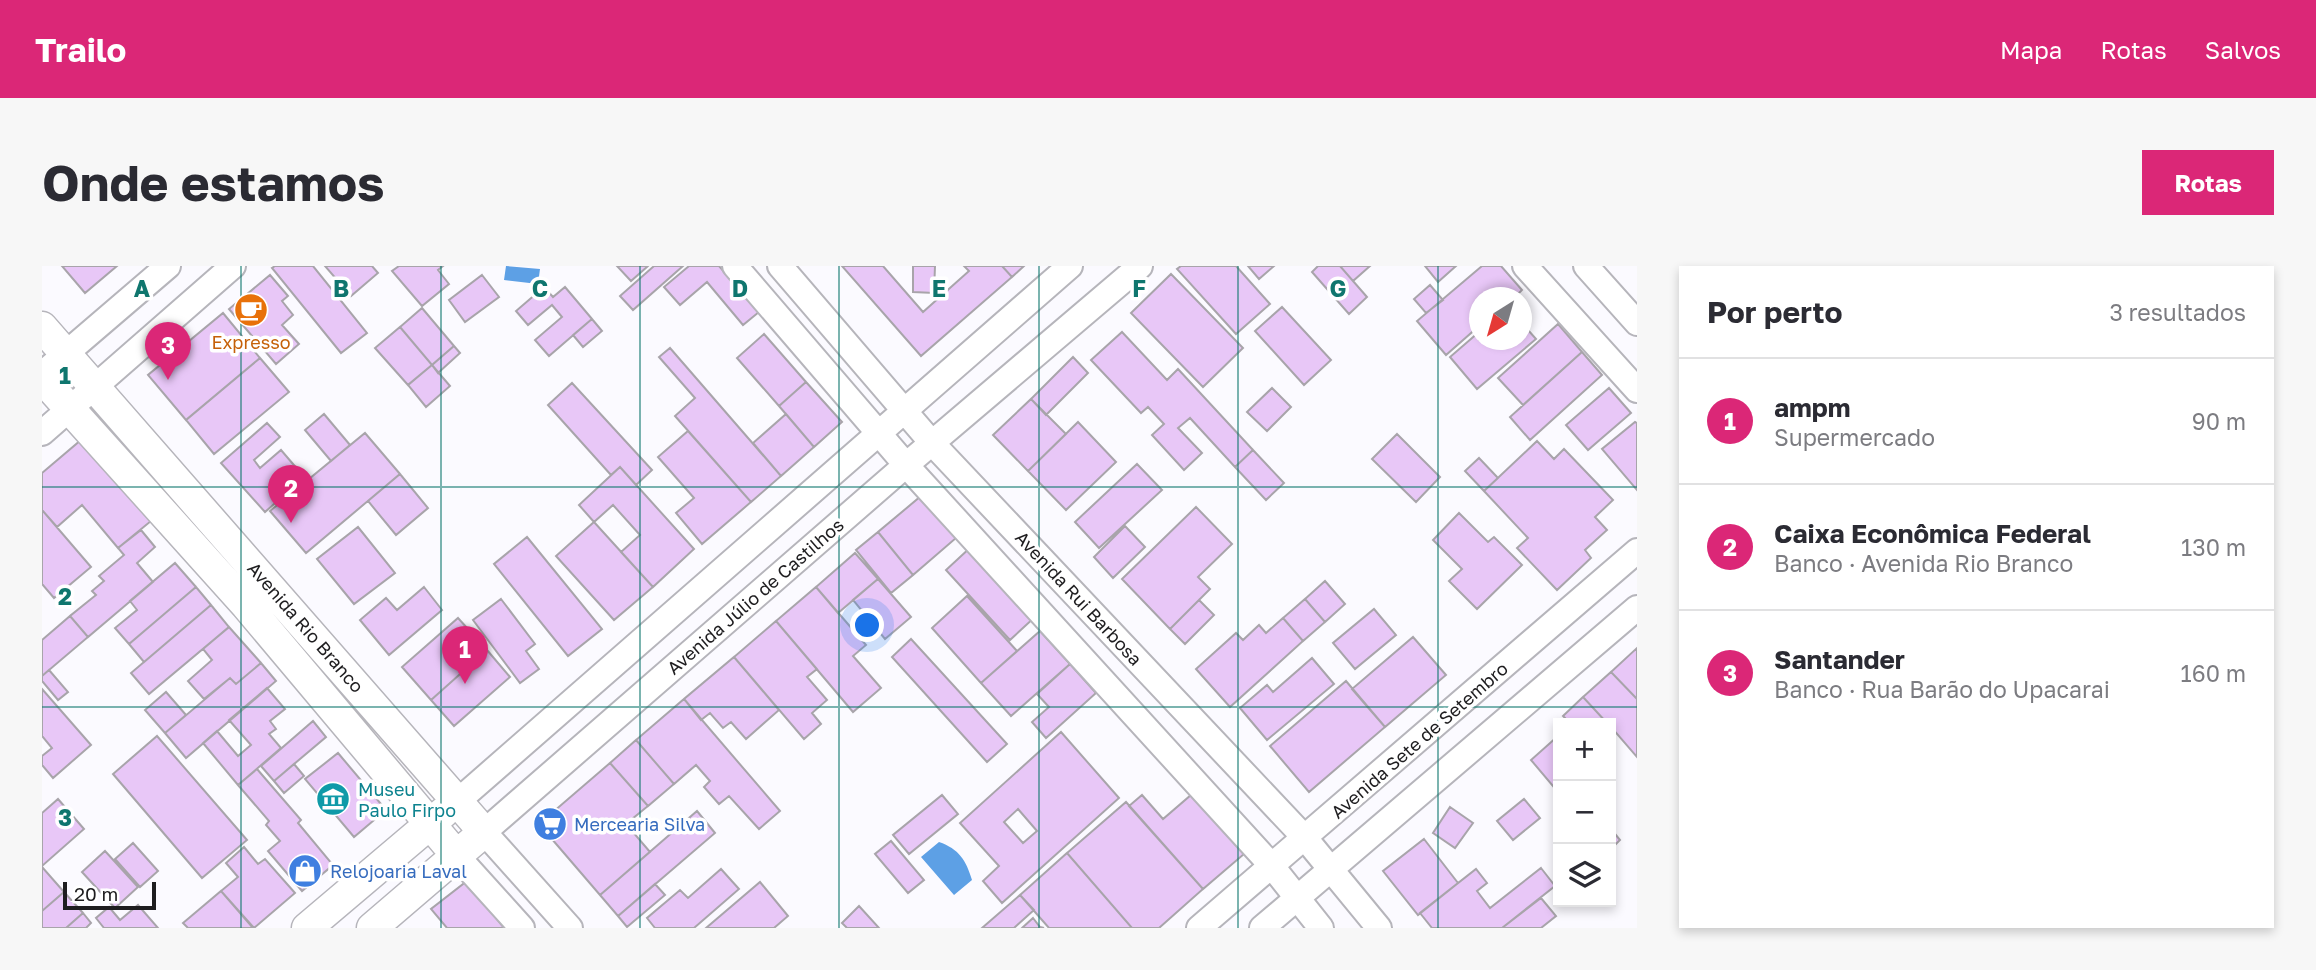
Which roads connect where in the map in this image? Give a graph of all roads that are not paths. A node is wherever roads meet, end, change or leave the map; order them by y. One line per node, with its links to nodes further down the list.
1 (168, 266): 11 (street)
2 (233, 266): 13 (street)
3 (735, 266): 18 (street, Avenida Rui Barbosa)
4 (780, 266): 16 (street, Avenida Rui Barbosa)
5 (1070, 266): 16 (street)
6 (1140, 266): 19 (street, Avenida Júlio de Castilhos)
7 (1586, 266): 9 (street)
8 (1537, 270): 14 (street)
9 (1637, 323)
10 (42, 327): 11 (street, Avenida Rio Branco)
11 (66, 354): 12 (street); 13 (street, Avenida Rio Branco)
12 (42, 376): 15 (street, Avenida Rio Branco)
13 (94, 388): 15 (street); 26 (street, Avenida Rio Branco)
14 (1637, 390)
15 (69, 409): 17 (street); 27 (street, Avenida Rio Branco)
16 (906, 410): 18 (street); 19 (street, Avenida Rui Barbosa)
17 (42, 433)
18 (880, 434): 20 (street, Avenida Rui Barbosa); 21 (street)
19 (932, 443): 20 (street, Avenida Júlio de Castilhos); 22 (street, Avenida Rui Barbosa)
20 (906, 465): 24 (street, Avenida Júlio de Castilhos); 25 (street, Avenida Rui Barbosa)
21 (775, 525): 24 (street); 29 (street)
22 (1027, 542): 25 (street); 34 (street, Avenida Rui Barbosa)
23 (1637, 551): 34 (street, Avenida Sete de Setembro)
24 (802, 555): 30 (street, Avenida Júlio de Castilhos)
25 (1001, 566): 36 (street, Avenida Rui Barbosa)
26 (270, 586): 27 (street); 31 (street, Avenida Rio Branco)
27 (246, 605): 32 (street, Avenida Rio Branco)
28 (1637, 608): 37 (street)
29 (570, 703): 30 (street); 31 (street)
30 (597, 733): 33 (street, Avenida Júlio de Castilhos)
31 (458, 801): 32 (street); 33 (street, Avenida Rio Branco)
32 (431, 824): 35 (street, Avenida Rio Branco); 39 (street)
33 (484, 832): 35 (street, Avenida Júlio de Castilhos); 42 (street, Avenida Rio Branco)
34 (1305, 838): 36 (street, Avenida Sete de Setembro); 37 (street, Avenida Rui Barbosa)
35 (457, 856): 40 (street, Avenida Júlio de Castilhos); 41 (street, Avenida Rio Branco)
36 (1271, 865): 38 (street, Avenida Rui Barbosa); 43 (street, Avenida Sete de Setembro)
37 (1331, 870): 38 (street); 46 (street, Avenida Rui Barbosa)
38 (1296, 897): 44 (street); 45 (street, Avenida Rui Barbosa)
39 (321, 924)
40 (372, 928)
41 (522, 928)
42 (570, 928)
43 (1199, 928)
44 (1262, 928)
45 (1321, 928)
46 (1379, 928)

